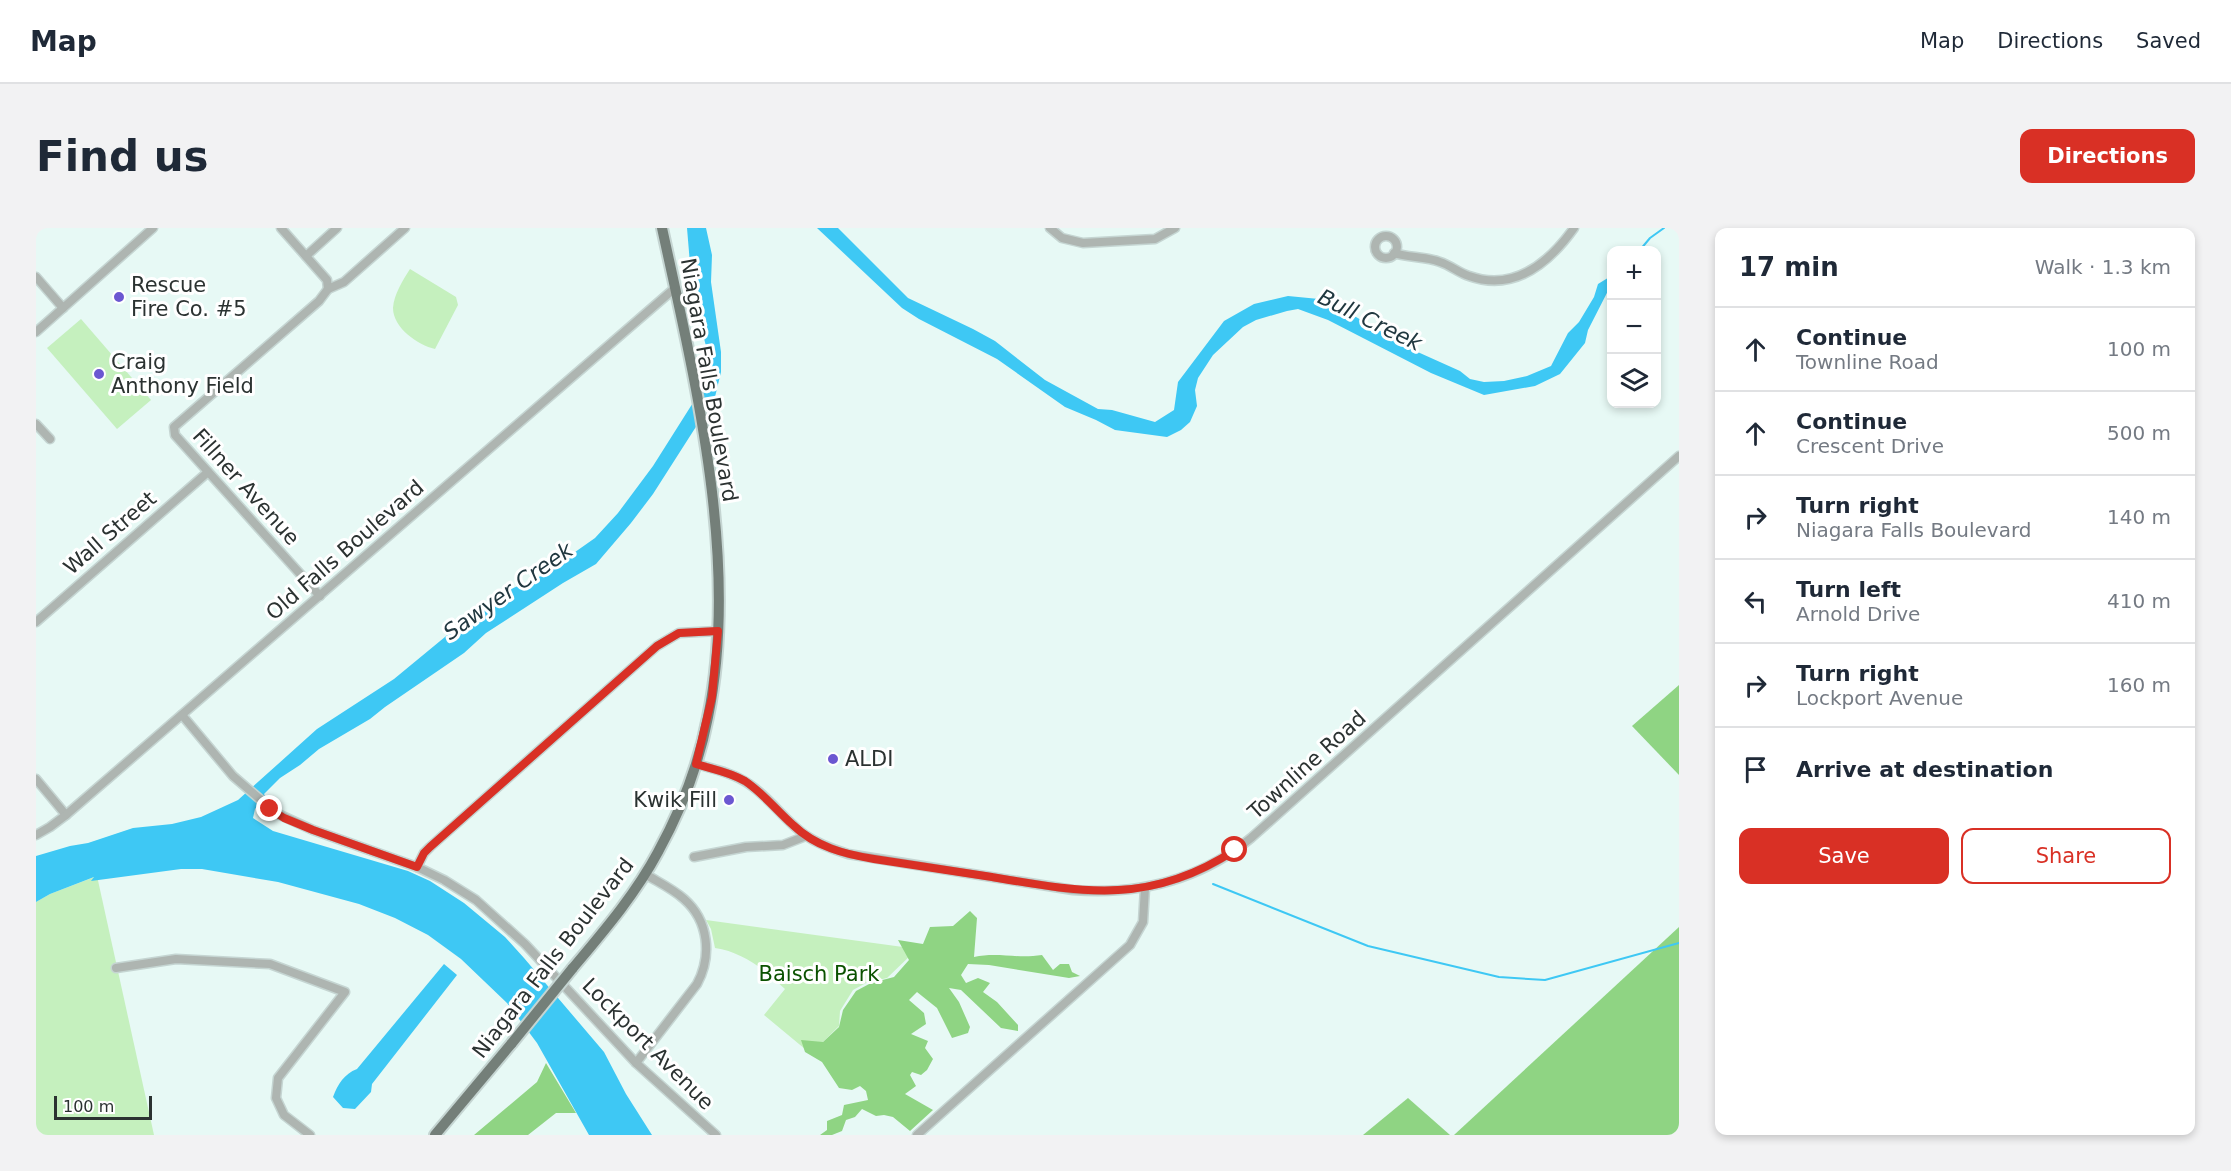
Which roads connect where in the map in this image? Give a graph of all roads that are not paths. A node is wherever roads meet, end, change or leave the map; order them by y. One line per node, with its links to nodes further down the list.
1 (137, 228): 10 (street)
2 (153, 228): 10 (street)
3 (281, 228): 12 (street)
4 (337, 228): 12 (street)
5 (405, 228): 15 (street)
6 (662, 228): 14 (main road, Niagara Falls Boulevard)
7 (1050, 228): 8 (street)
8 (1174, 228)
9 (1574, 228): 11 (street)
10 (144, 236): 16 (street)
11 (1395, 253)
12 (306, 256): 15 (street)
13 (36, 277): 16 (street)
14 (675, 288): 22 (street, Old Falls Boulevard); 24 (main road, Niagara Falls Boulevard)
15 (328, 289): 21 (street, Fillner Avenue)
16 (63, 308): 17 (street)
17 (36, 332)
18 (36, 424): 19 (street)
19 (50, 439)
20 (1679, 456): 34 (street, Townline Road)
21 (208, 472): 22 (street, Fillner Avenue); 23 (street, Wall Street)
22 (320, 596): 25 (street, Old Falls Boulevard)
23 (36, 622)
24 (718, 631): 26 (main road, Niagara Falls Boulevard); 32 (street)
25 (182, 714): 28 (street, Old Falls Boulevard); 32 (street, Lockport Avenue)
26 (696, 764): 30 (street, Townline Road); 33 (main road, Niagara Falls Boulevard)
27 (36, 779): 28 (street)
28 (66, 815): 29 (street, Old Falls Boulevard)
29 (36, 835)
30 (806, 836): 31 (street); 34 (street, Townline Road)
31 (694, 857)
32 (417, 867): 36 (street, Lockport Avenue)
33 (645, 874): 36 (street); 38 (main road, Niagara Falls Boulevard, bridge)
34 (1145, 888): 40 (street)
35 (116, 968): 37 (street)
36 (636, 1063): 39 (street, Lockport Avenue)
37 (310, 1135)
38 (435, 1135)
39 (716, 1135)
40 (917, 1135)

